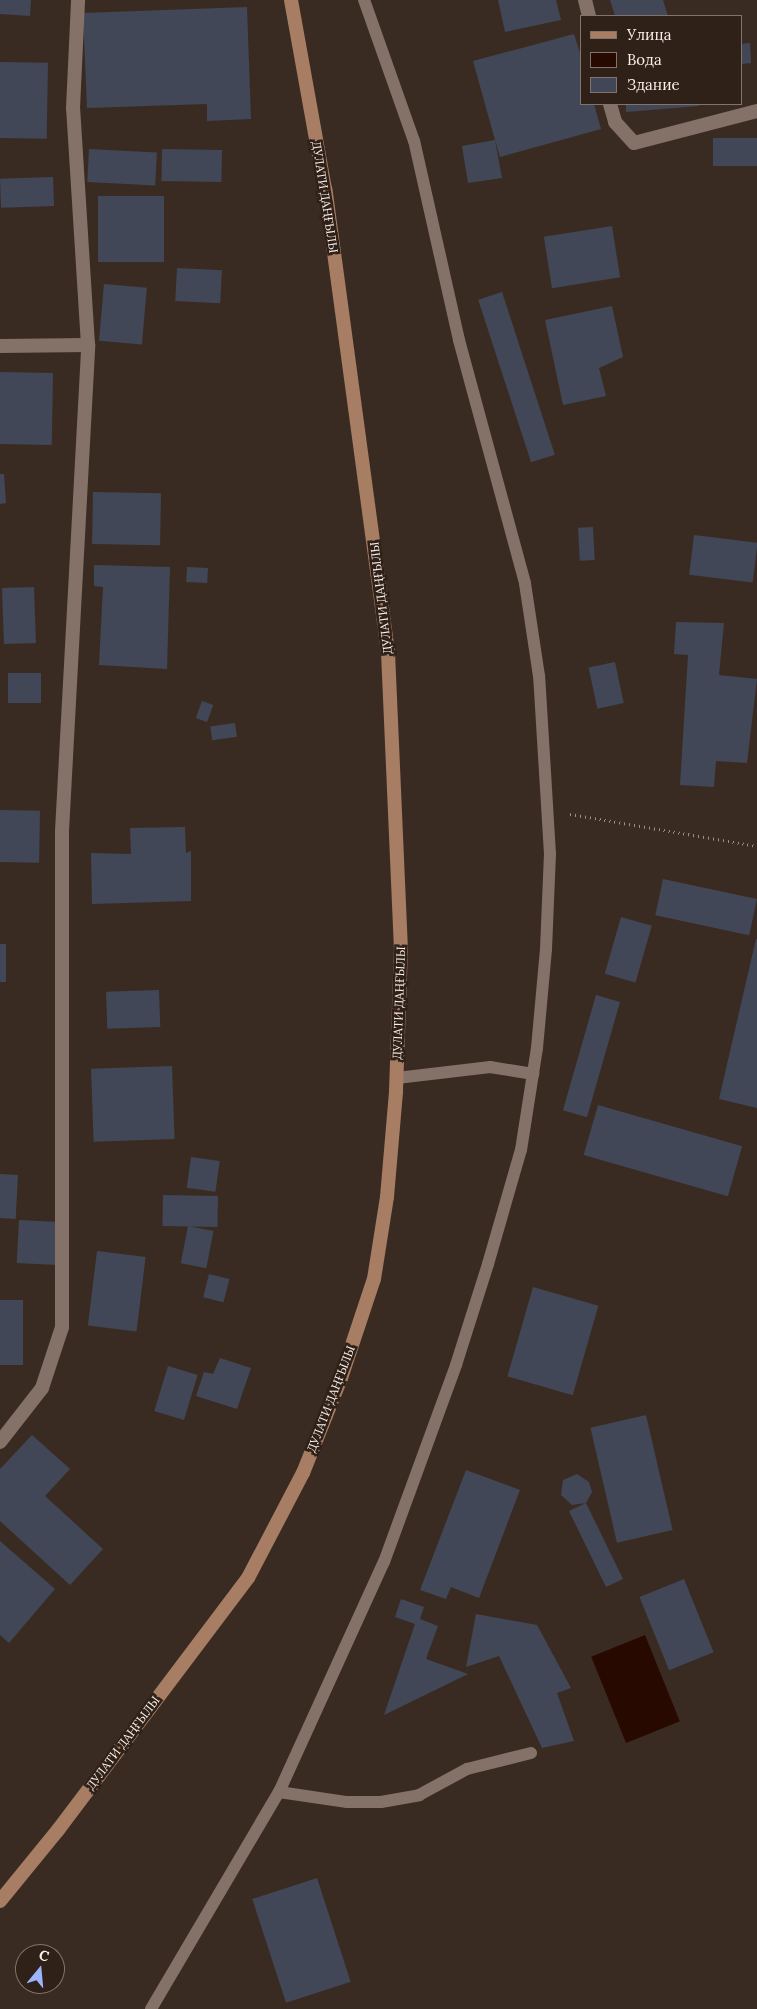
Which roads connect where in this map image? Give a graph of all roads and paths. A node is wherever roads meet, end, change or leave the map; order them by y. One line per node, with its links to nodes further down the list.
1 (78, 0): 8 (street)
2 (291, 0): 13 (main road, ДУЛАТИ ДАҢҒЫЛЫ)
3 (364, 0): 10 (lane)
4 (585, 0): 5 (street)
5 (589, 15)
6 (610, 105): 7 (street)
7 (757, 111)
8 (88, 345): 9 (street); 14 (street)
9 (0, 346)
10 (547, 810): 11 (path); 12 (lane)
11 (757, 846)
12 (533, 1074): 13 (lane); 16 (lane)
13 (396, 1078): 17 (main road, ДУЛАТИ ДАҢҒЫЛЫ)
14 (0, 1442)
15 (531, 1753): 16 (lane)
16 (278, 1792): 18 (lane)
17 (0, 1901)
18 (151, 2009)

